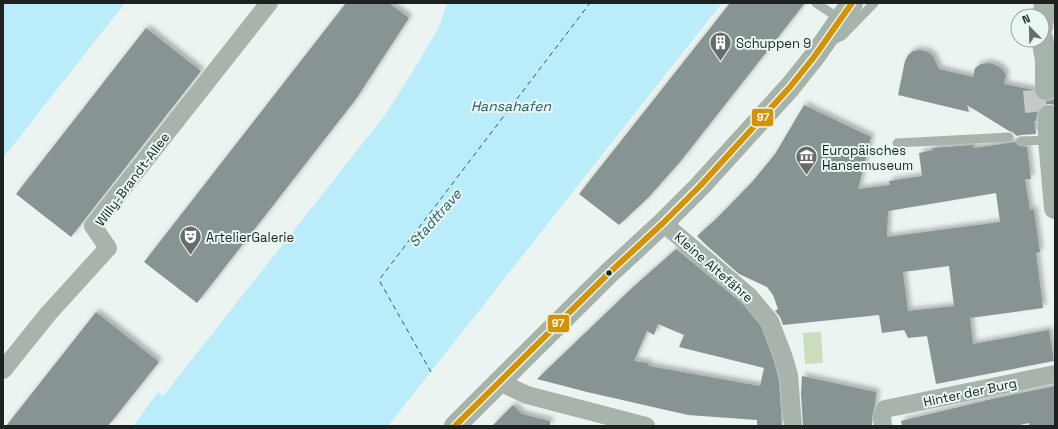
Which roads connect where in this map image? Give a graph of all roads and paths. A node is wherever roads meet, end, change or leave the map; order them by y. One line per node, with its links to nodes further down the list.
1 (269, 3): 15 (street, Willy-Brandt-Allee)
2 (816, 3): 4 (lane)
3 (874, 3): 5 (lane)
4 (846, 11): 5 (main road)
5 (821, 46): 14 (main road)
6 (1036, 48): 7 (main road)
7 (1044, 48)
8 (1043, 119): 10 (main road)
9 (1009, 137): 12 (lane)
10 (1052, 139): 11 (lane); 13 (main road)
11 (1021, 141)
12 (897, 143)
13 (1055, 208)
14 (663, 223): 17 (main road); 21 (street, Kleine Altefähre)
15 (3, 370)
16 (1055, 374): 18 (street, Hinter der Burg)
17 (500, 382): 19 (main road); 20 (street)
18 (884, 417)
19 (455, 426)
20 (642, 426)
21 (793, 426)

